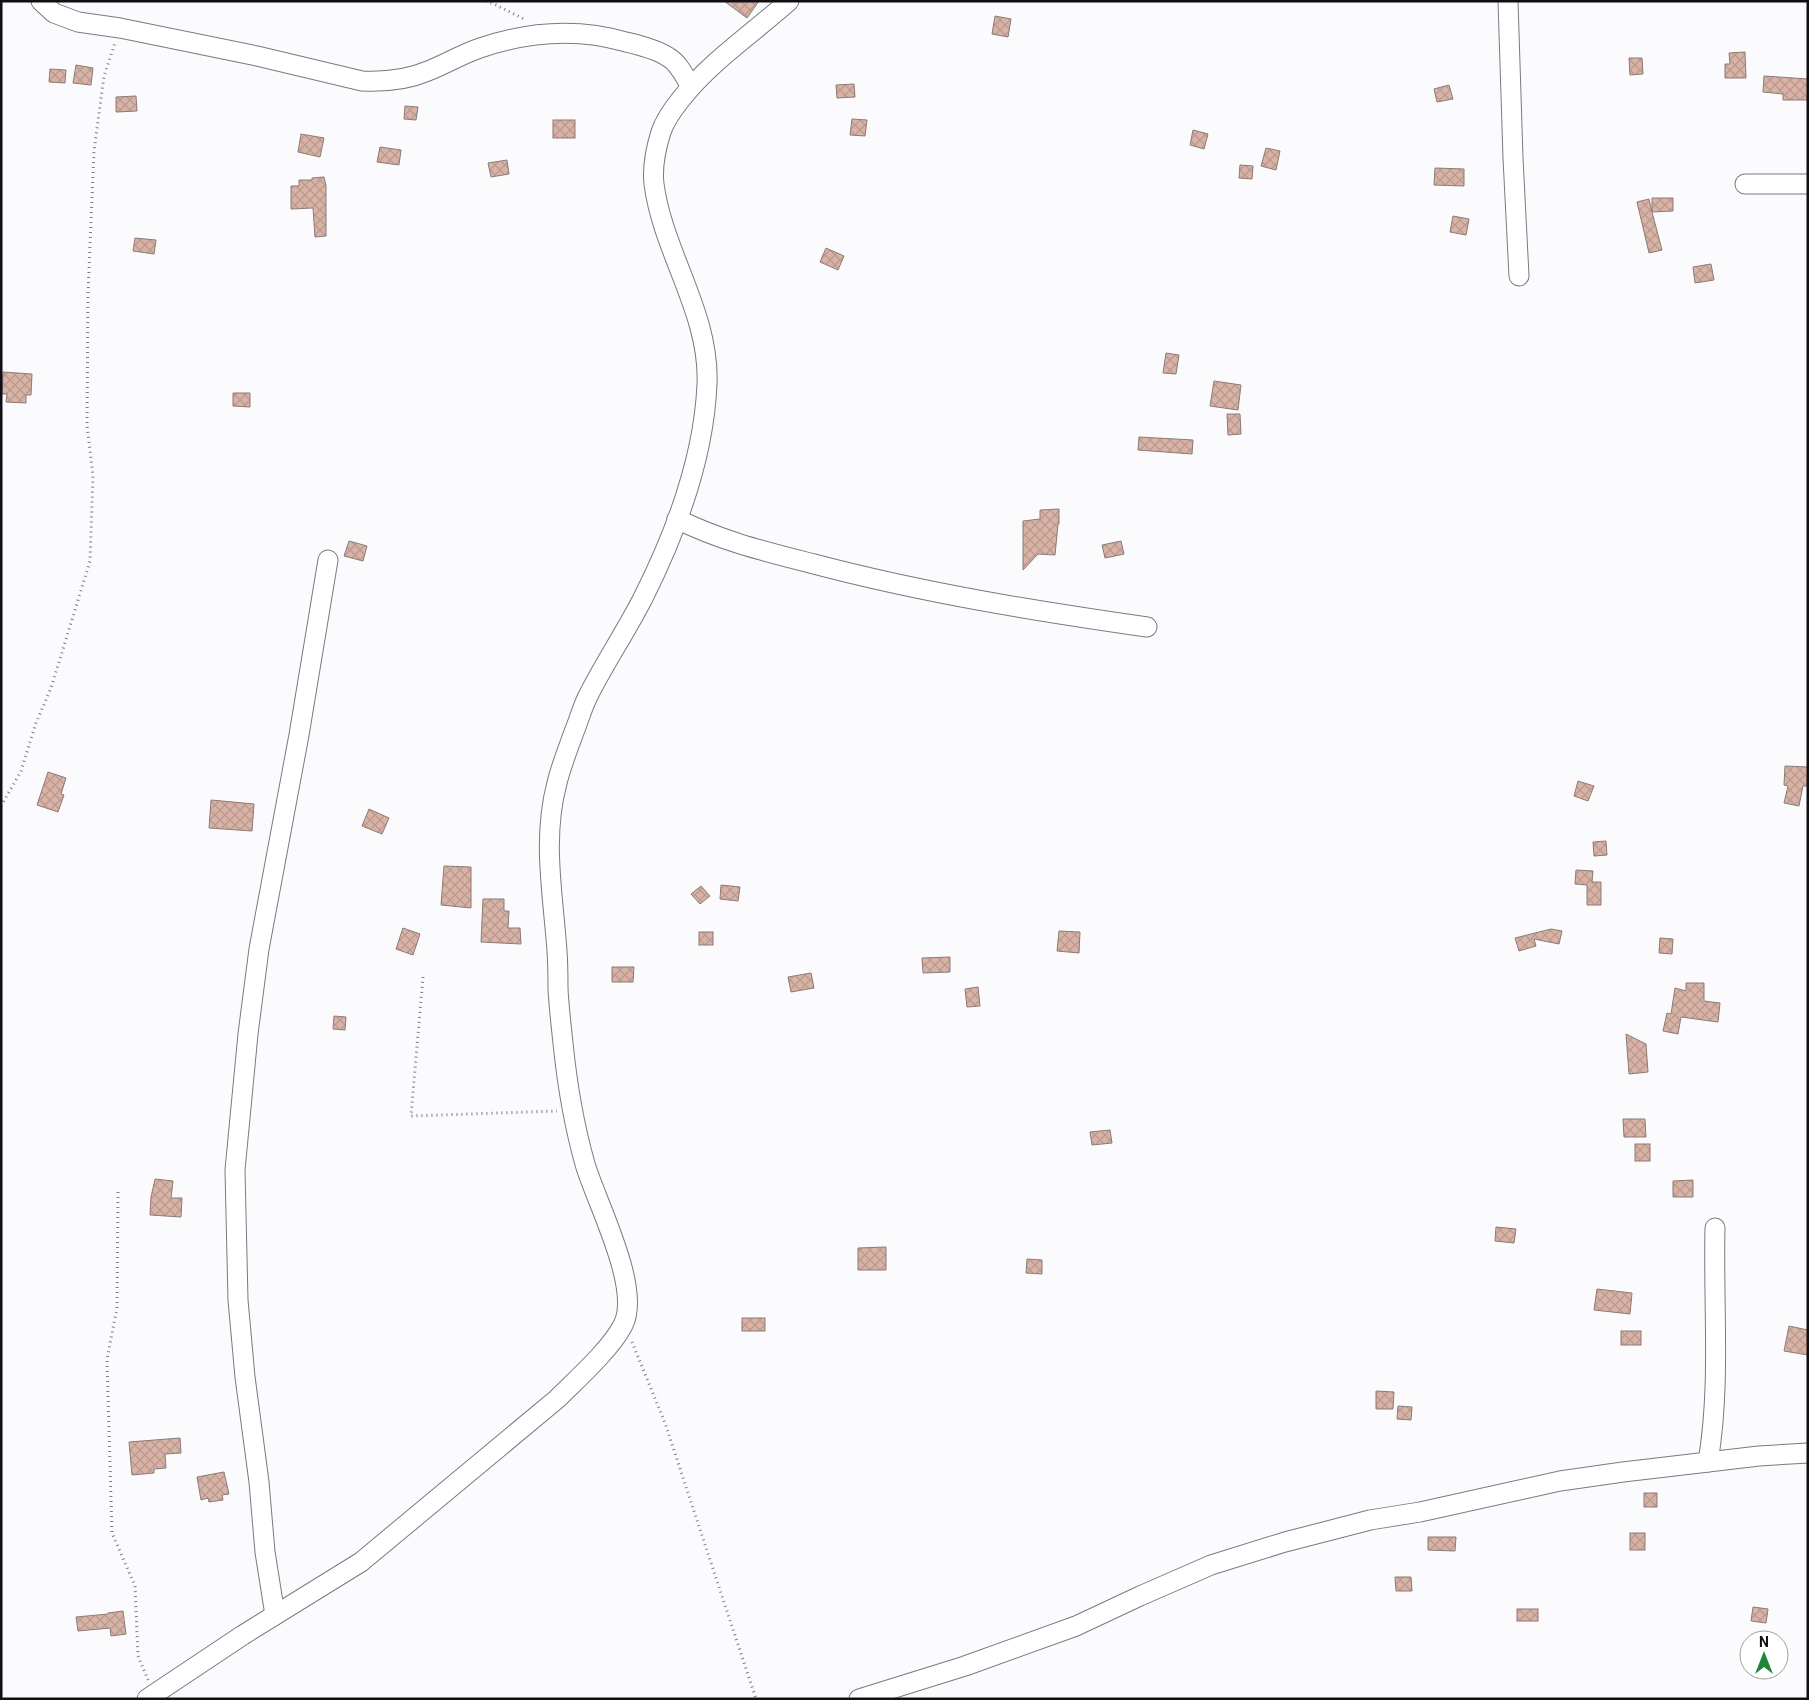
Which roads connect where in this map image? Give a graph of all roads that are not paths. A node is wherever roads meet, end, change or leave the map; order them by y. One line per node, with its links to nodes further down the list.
1 (41, 1): 4 (street)
2 (788, 1): 4 (street)
3 (1508, 1): 7 (street)
4 (690, 87): 8 (street)
5 (1745, 184): 6 (street)
6 (1808, 184)
7 (1518, 276)
8 (677, 519): 10 (street); 14 (street)
9 (328, 560): 14 (street)
10 (1147, 626)
11 (1714, 1228): 13 (street)
12 (1808, 1453): 13 (street)
13 (1708, 1462): 16 (street)
14 (275, 1615): 15 (street)
15 (150, 1697)
16 (860, 1699)

